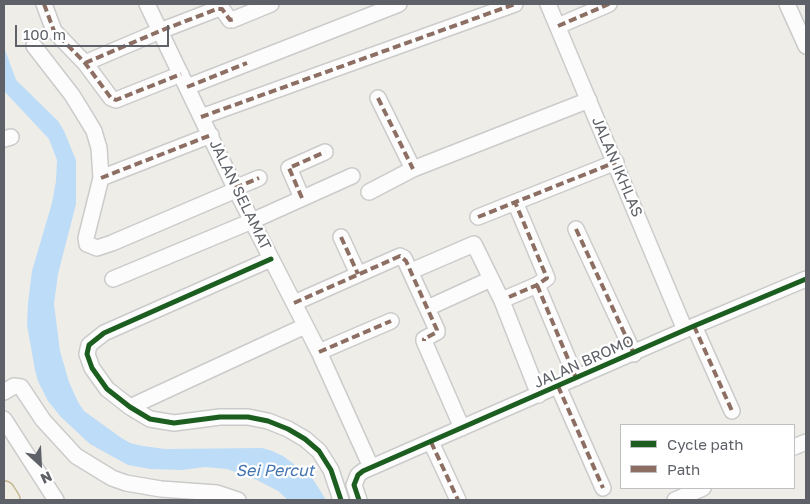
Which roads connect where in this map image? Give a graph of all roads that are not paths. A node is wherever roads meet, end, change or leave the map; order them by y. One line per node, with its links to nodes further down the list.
1 (44, 4): 13 (street)
2 (147, 4): 10 (street, JALAN SELAMAT)
3 (271, 4): 10 (street)
4 (399, 4): 14 (street)
5 (515, 4): 17 (street)
6 (548, 4): 9 (street, JALAN IKHLAS)
7 (608, 4): 9 (street)
8 (787, 4): 12 (street)
9 (558, 26): 16 (street, JALAN IKHLAS)
10 (160, 31): 13 (street); 14 (street, JALAN SELAMAT)
11 (34, 46): 23 (street)
12 (806, 46)
13 (85, 63): 14 (street)
14 (184, 80): 17 (street, JALAN SELAMAT)
15 (378, 98): 21 (street)
16 (589, 100): 20 (street, JALAN IKHLAS); 21 (street)
17 (201, 116): 18 (street, JALAN SELAMAT)
18 (210, 135): 23 (street); 25 (street, JALAN SELAMAT)
19 (325, 152): 27 (street)
20 (616, 162): 28 (street); 45 (street, JALAN IKHLAS)
21 (413, 169): 26 (street)
22 (352, 176): 27 (street)
23 (101, 178): 25 (street)
24 (259, 178): 25 (street)
25 (236, 189): 30 (street, JALAN SELAMAT)
26 (369, 192)
27 (302, 198): 30 (street)
28 (515, 202): 29 (street); 39 (street)
29 (478, 217)
30 (252, 221): 33 (street, JALAN SELAMAT); 36 (street)
31 (576, 229): 47 (street)
32 (341, 237): 35 (street)
33 (271, 259): 41 (street, JALAN SELAMAT); 52 (street)
34 (416, 269): 37 (street)
35 (358, 274): 41 (street); 55 (street)
36 (113, 279)
37 (491, 279): 42 (street); 51 (street)
38 (806, 279): 45 (street, JALAN BROMO)
39 (537, 285): 40 (street); 48 (street)
40 (509, 297)
41 (294, 304): 44 (street, JALAN SELAMAT)
42 (434, 305)
43 (391, 321): 46 (street)
44 (305, 326): 46 (street, JALAN SELAMAT); 52 (street)
45 (690, 328): 47 (street, JALAN BROMO); 53 (street, JALAN IKHLAS)
46 (318, 352): 57 (street, JALAN SELAMAT)
47 (634, 354): 48 (street, JALAN BROMO)
48 (576, 378): 49 (street, JALAN BROMO)
49 (558, 386): 51 (street, JALAN BROMO); 58 (street)
50 (4, 392): 63 (street)
51 (539, 395): 55 (street, JALAN BROMO)
52 (130, 408): 64 (street)
53 (732, 411)
54 (4, 419): 62 (street)
55 (462, 428): 56 (street, JALAN BROMO)
56 (431, 442): 57 (street, JALAN BROMO); 66 (street)
57 (371, 467): 65 (street)
58 (603, 488)
59 (701, 489): 67 (street)
60 (4, 492): 61 (highway)
61 (9, 500)
62 (56, 500)
63 (238, 500)
64 (341, 500)
65 (359, 500)
66 (458, 500)
67 (675, 500)

